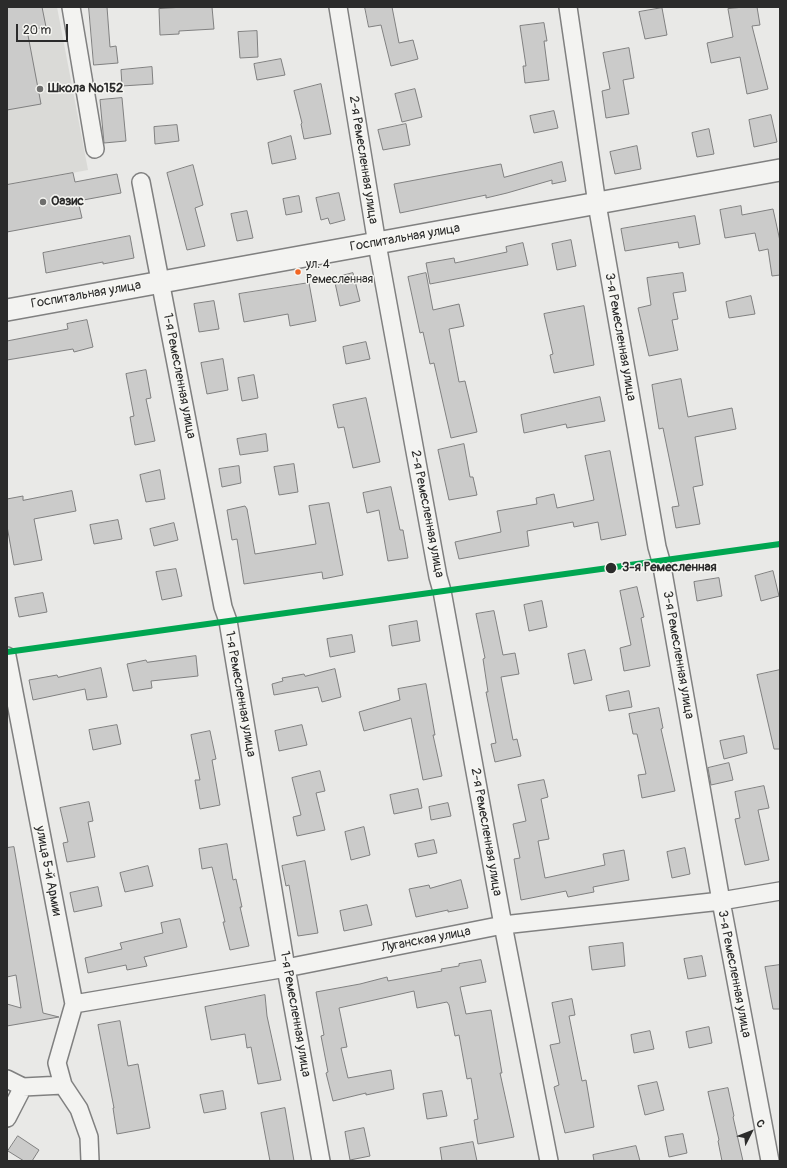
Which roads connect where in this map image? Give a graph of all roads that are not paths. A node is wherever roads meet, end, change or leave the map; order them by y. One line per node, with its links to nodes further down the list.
1 (70, 7): 4 (street)
2 (338, 7): 8 (street, 2-я Ремесленная улица)
3 (568, 7): 7 (street, 3-я Ремесленная улица)
4 (95, 148)
5 (780, 170): 7 (main road, Госпитальная улица)
6 (141, 182): 9 (street, 1-я Ремесленная улица)
7 (597, 204): 8 (main road, Госпитальная улица); 13 (street, 3-я Ремесленная улица)
8 (377, 244): 9 (main road, Госпитальная улица); 14 (street, 2-я Ремесленная улица)
9 (161, 281): 10 (main road, Госпитальная улица); 15 (street, 1-я Ремесленная улица)
10 (7, 310)
11 (7, 656): 16 (street, улица 5-й Армии)
12 (780, 891): 13 (street, Луганская улица)
13 (721, 901): 14 (street, Луганская улица); 24 (street, 3-я Ремесленная улица)
14 (502, 925): 15 (street, Луганская улица); 23 (street, 2-я Ремесленная улица)
15 (286, 968): 16 (street, Луганская улица); 22 (street, 1-я Ремесленная улица)
16 (74, 1004): 18 (street, улица 5-й Армии)
17 (7, 1079): 19 (street)
18 (63, 1084): 19 (street); 21 (street, улица 5-й Армии)
19 (23, 1087): 20 (street)
20 (7, 1118)
21 (90, 1161)
22 (321, 1161)
23 (549, 1161)
24 (770, 1161)

